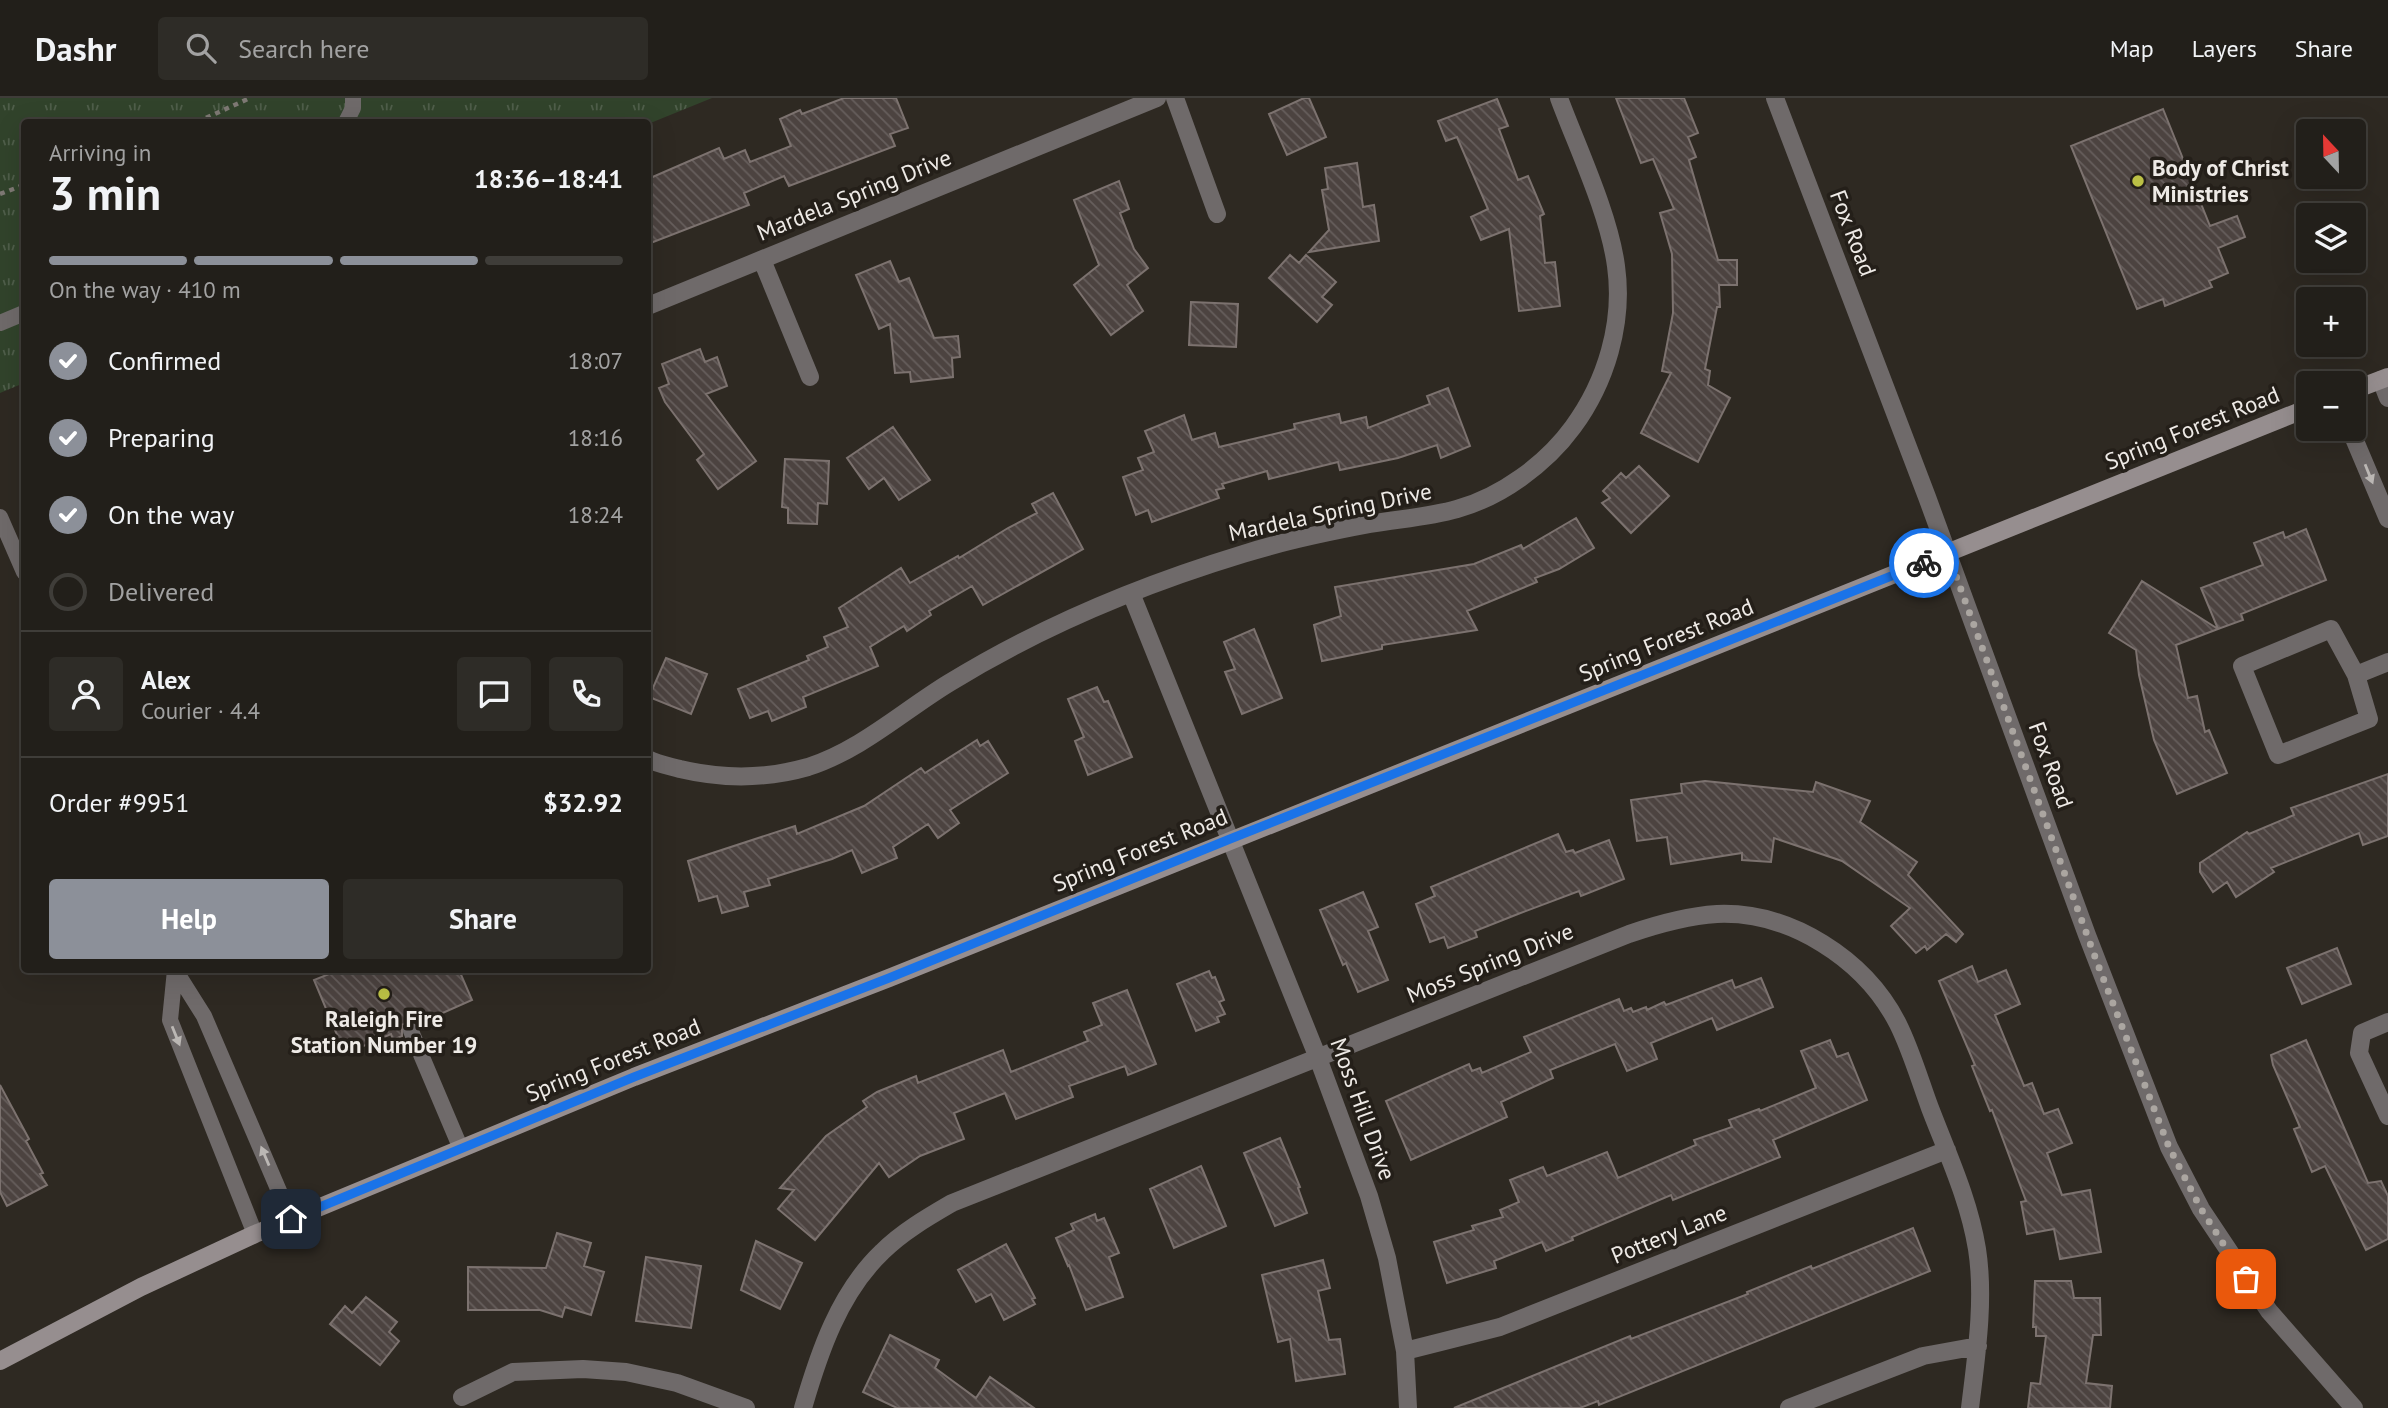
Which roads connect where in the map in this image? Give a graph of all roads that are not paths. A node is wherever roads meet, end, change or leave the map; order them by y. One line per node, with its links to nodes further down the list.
1 (353, 98): 6 (lane)
2 (1157, 98): 8 (street, Mardela Spring Drive)
3 (1175, 98): 7 (street)
4 (1559, 98): 22 (street, Mardela Spring Drive)
5 (1774, 98): 20 (street, Fox Road)
6 (348, 119)
7 (1217, 214)
8 (762, 260): 9 (street, Mardela Spring Drive); 12 (street)
9 (651, 305)
10 (21, 314): 11 (lane)
11 (0, 323)
12 (810, 377)
13 (2385, 379): 14 (main road); 15 (street)
14 (2366, 386)
15 (2388, 398)
16 (2296, 413): 20 (main road, Spring Forest Road)
17 (2355, 441): 19 (street, one-way to 19)
18 (0, 517): 21 (lane)
19 (2388, 519)
20 (1948, 554): 26 (main road, Spring Forest Road); 46 (street, Fox Road)
21 (21, 565)
22 (1130, 593): 25 (street, Mardela Spring Drive); 26 (street, Moss Hill Drive)
23 (2388, 662): 24 (street)
24 (2356, 675): 24 (street)
25 (651, 765)
26 (1230, 839): 31 (street, Moss Hill Drive); 33 (main road, Spring Forest Road)
27 (174, 973): 36 (lane, one-way to 36)
28 (176, 973): 35 (lane, one-way to 28)
29 (2388, 1022): 32 (street)
30 (411, 1031): 33 (lane)
31 (1318, 1058): 34 (street, Moss Spring Drive); 38 (street, Moss Hill Drive); 42 (street, Moss Spring Drive)
32 (2388, 1116)
33 (461, 1149): 35 (main road, Spring Forest Road)
34 (1947, 1150): 37 (street, Moss Spring Drive); 38 (street, Pottery Lane)
35 (291, 1219): 36 (main road, Spring Forest Road)
36 (255, 1234): 39 (main road, Spring Forest Road)
37 (1978, 1346): 44 (street); 45 (street, Moss Spring Drive)
38 (1405, 1351): 43 (street, Moss Hill Drive)
39 (0, 1361)
40 (462, 1397): 41 (street)
41 (746, 1408)
42 (803, 1408)
43 (1408, 1408)
44 (1789, 1408)
45 (1970, 1408)
46 (2354, 1408)

